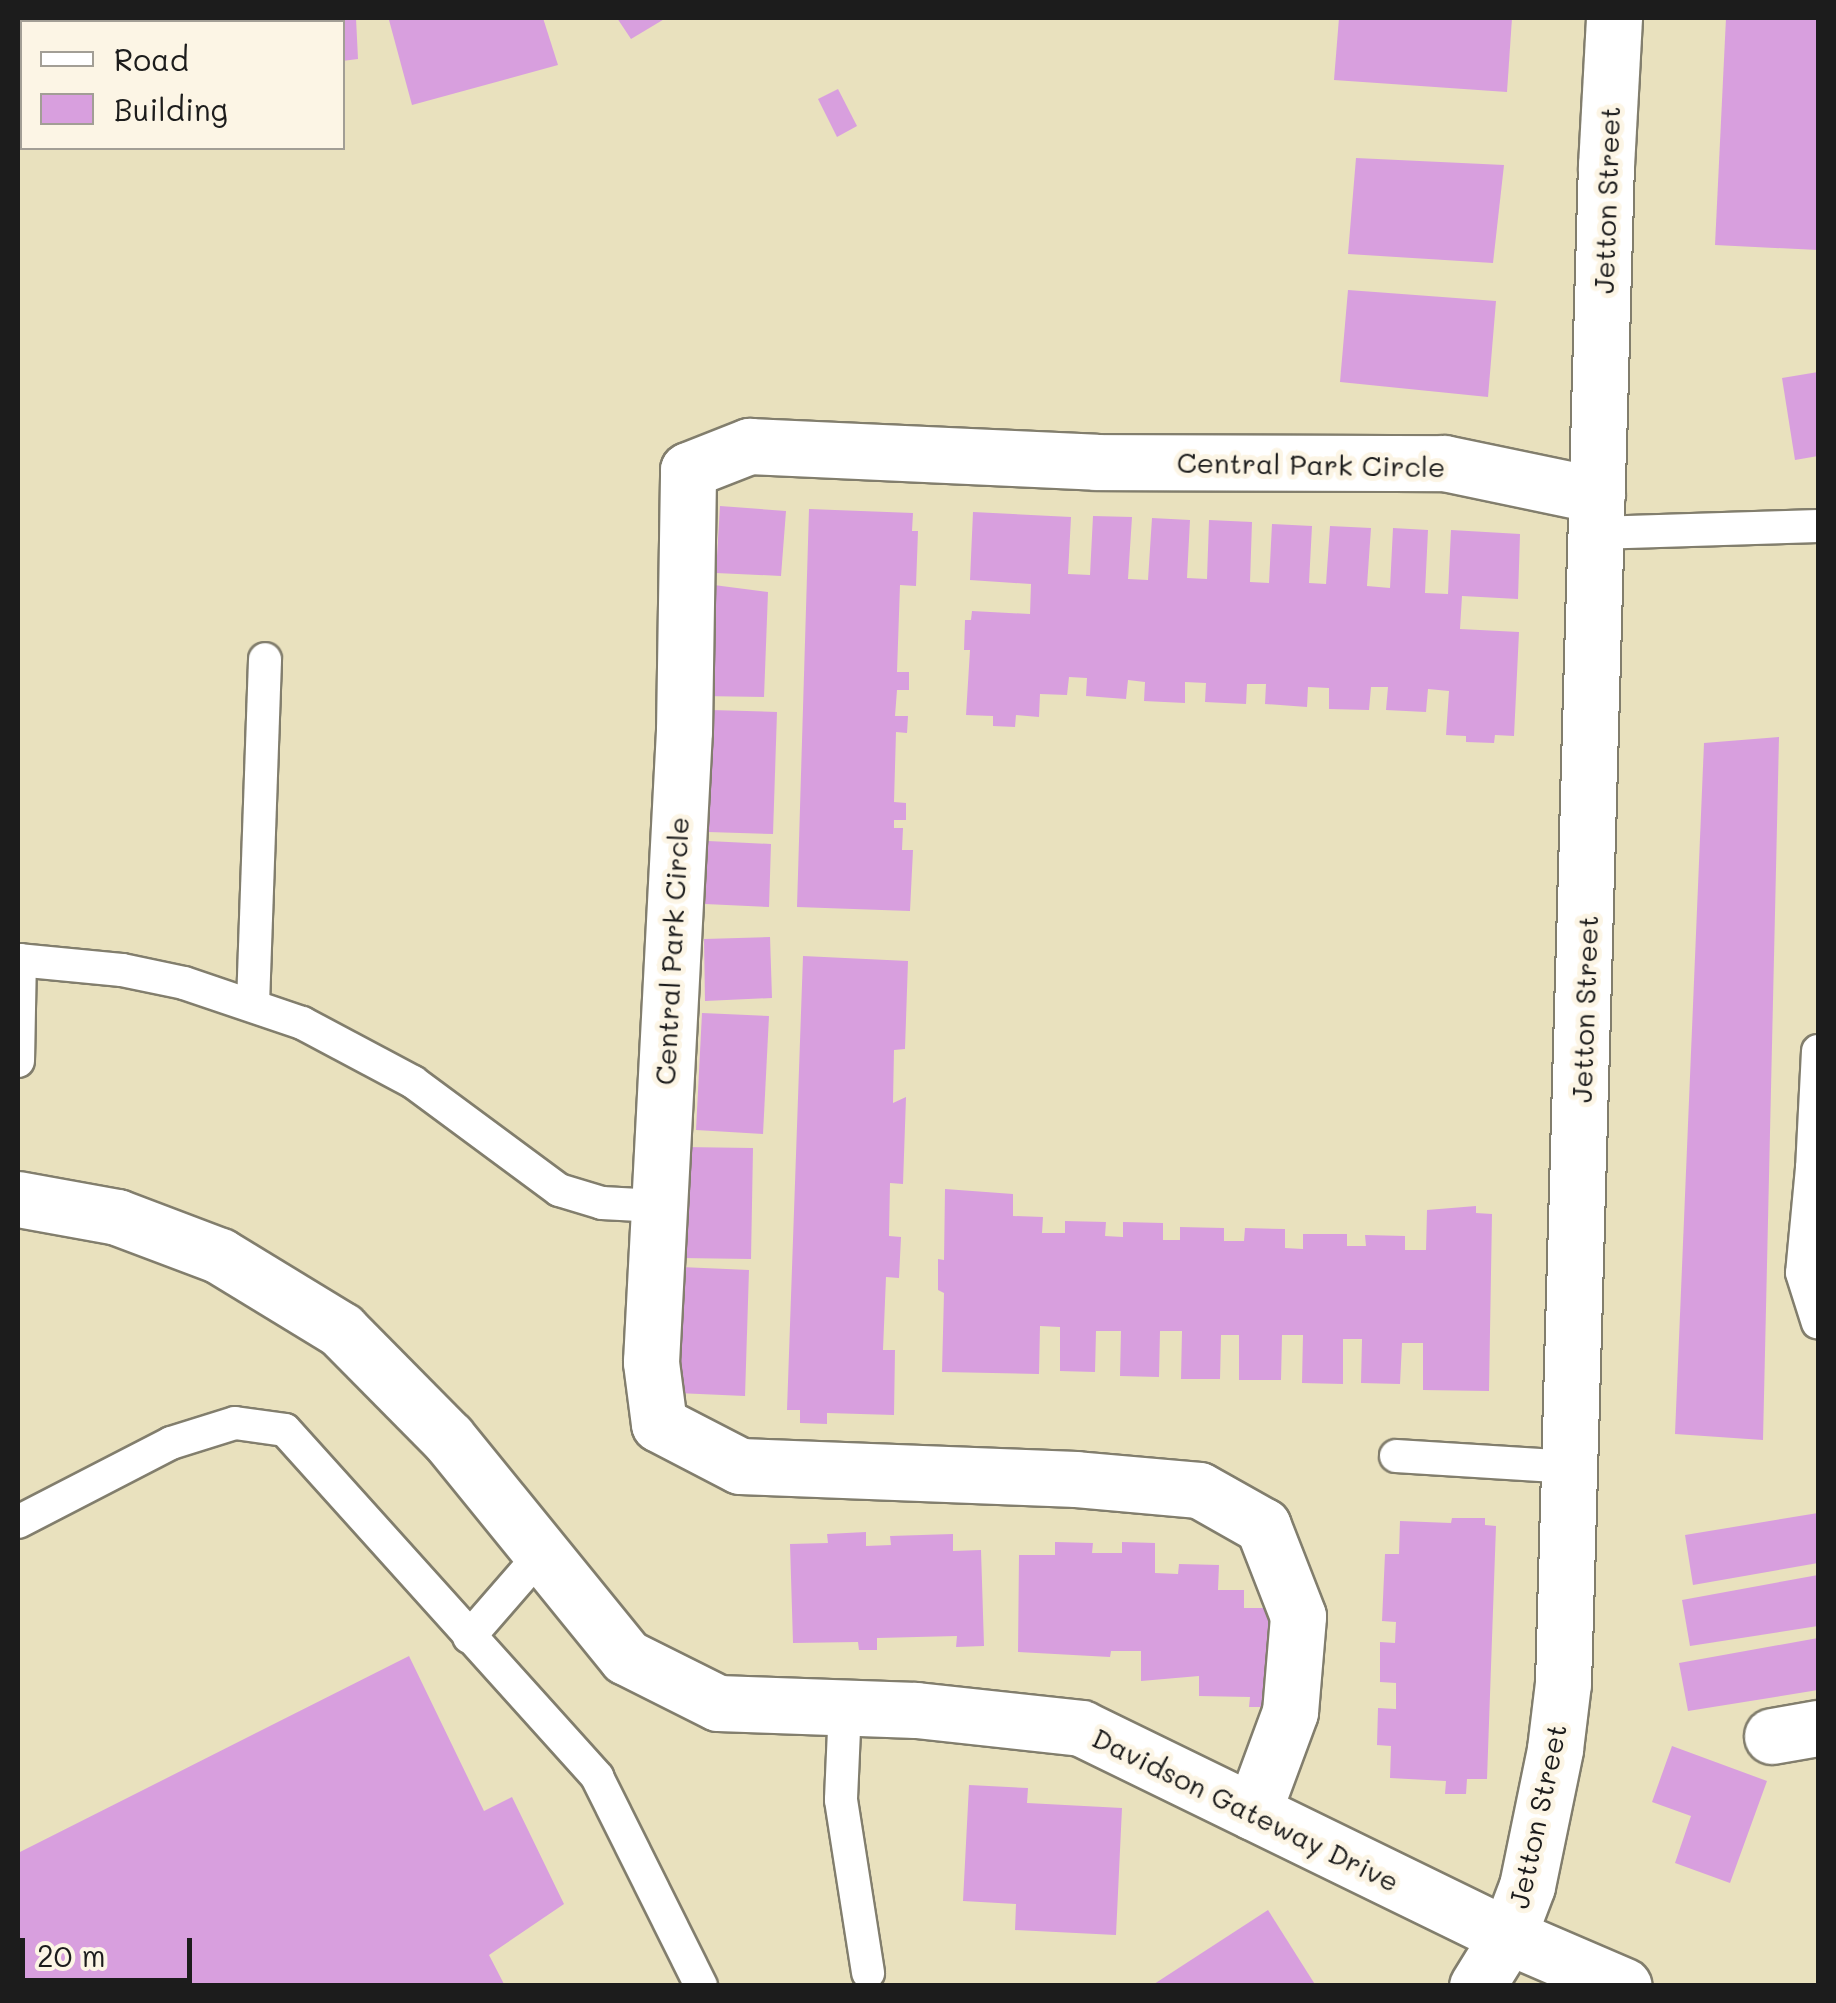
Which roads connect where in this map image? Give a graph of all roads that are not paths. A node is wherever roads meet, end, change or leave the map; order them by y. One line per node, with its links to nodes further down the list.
1 (1614, 18): 2 (street, Jetton Street)
2 (1596, 514): 3 (lane); 11 (street, Central Park Circle); 14 (street, Jetton Street)
3 (1818, 526)
4 (265, 659): 6 (lane)
5 (19, 960): 6 (lane); 8 (lane)
6 (253, 1004): 11 (lane)
7 (1818, 1051): 9 (lane)
8 (18, 1060)
9 (1815, 1172): 12 (lane)
10 (18, 1199): 16 (street, Davidson Gateway Drive)
11 (658, 1206): 19 (street, Central Park Circle)
12 (1818, 1323)
13 (1396, 1456): 14 (lane)
14 (1572, 1467): 20 (street, Jetton Street)
15 (18, 1522): 17 (lane)
16 (542, 1553): 17 (lane); 18 (street, Davidson Gateway Drive)
17 (469, 1637): 22 (lane)
18 (845, 1707): 19 (street, Davidson Gateway Drive); 21 (lane)
19 (1253, 1812): 20 (street, Davidson Gateway Drive)
20 (1508, 1936): 23 (street, Jetton Street); 24 (street, Davidson Gateway Drive)
21 (868, 1973)
22 (701, 1986)
23 (1478, 1986)
24 (1624, 1986)

